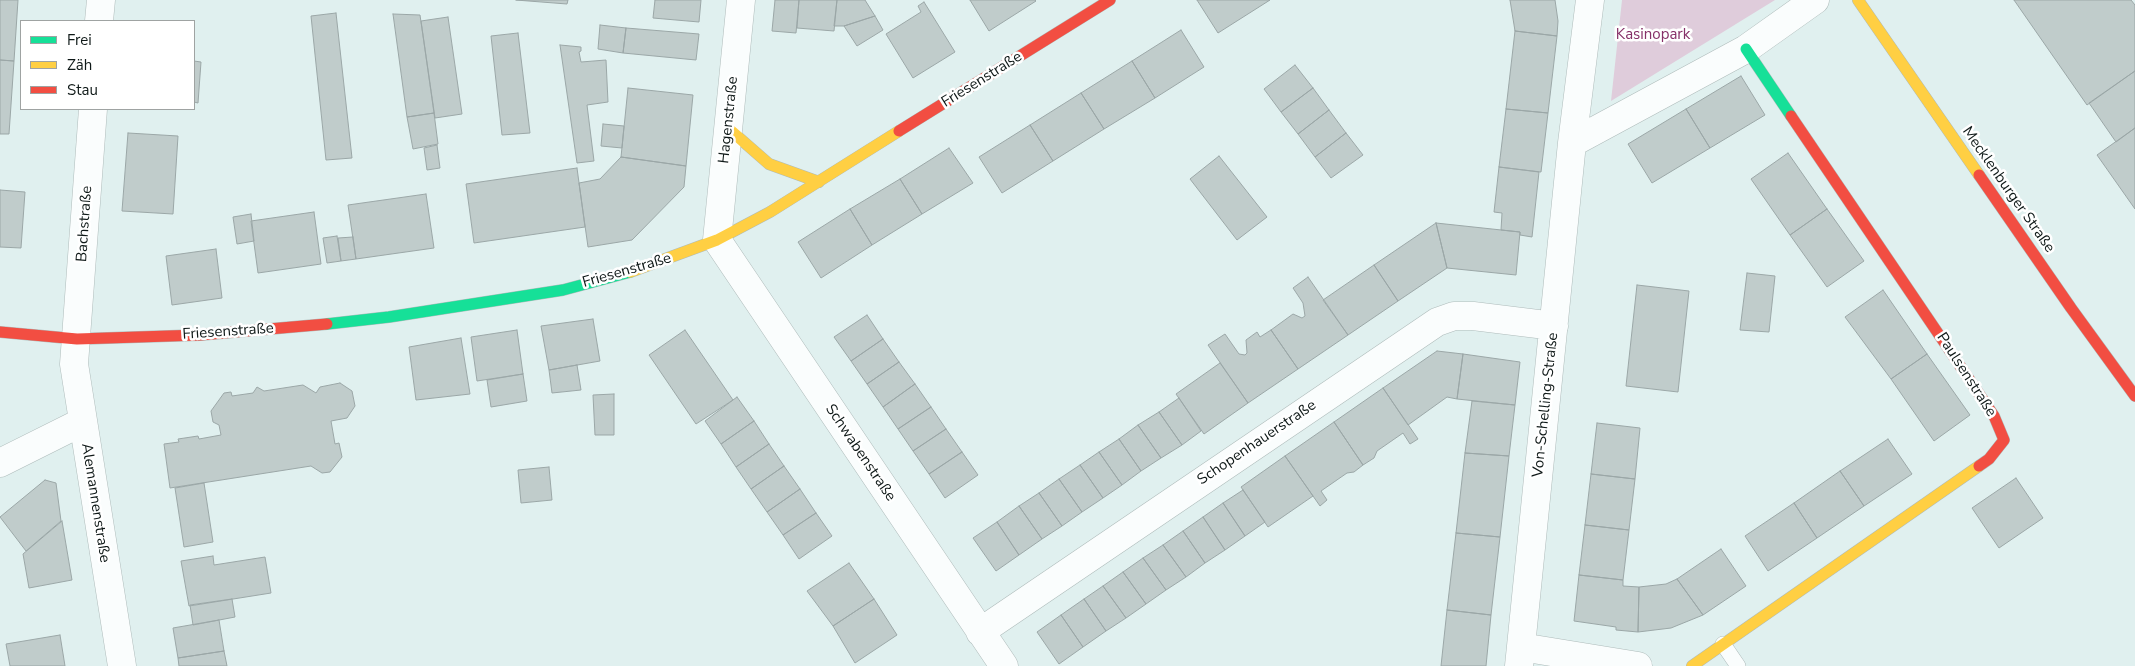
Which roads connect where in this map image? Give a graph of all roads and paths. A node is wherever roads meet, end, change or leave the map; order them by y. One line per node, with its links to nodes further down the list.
1 (101, 0): 7 (street)
2 (741, 0): 10 (street, Hagenstraße)
3 (1110, 0): 12 (street, Friesenstraße)
4 (1590, 0): 11 (street, Von-Schelling-Straße)
5 (1815, 0): 8 (street)
6 (1858, 0): 17 (street, Mecklenburger Straße)
7 (100, 20)
8 (1746, 49): 11 (street); 21 (street, Paulsenstraße)
9 (93, 110): 16 (street, Bachstraße)
10 (729, 129): 12 (street); 13 (street, Hagenstraße)
11 (1572, 144): 14 (street, Von-Schelling-Straße)
12 (820, 182): 13 (street, Friesenstraße)
13 (717, 240): 16 (street, Friesenstraße); 20 (street, Schwabenstraße)
14 (1554, 326): 20 (street, Schopenhauerstraße); 22 (street, Von-Schelling-Straße)
15 (0, 332): 16 (street, Friesenstraße)
16 (77, 339): 18 (street, Alemannenstraße)
17 (2135, 396)
18 (82, 422): 19 (street); 23 (street, Alemannenstraße)
19 (0, 464)
20 (980, 632): 24 (street, Schwabenstraße)
21 (1723, 644): 26 (street, Paulsenstraße); 27 (lane)
22 (1520, 657): 25 (street)
23 (122, 666)
24 (1004, 666)
25 (1638, 666)
26 (1692, 666)
27 (1738, 666)

